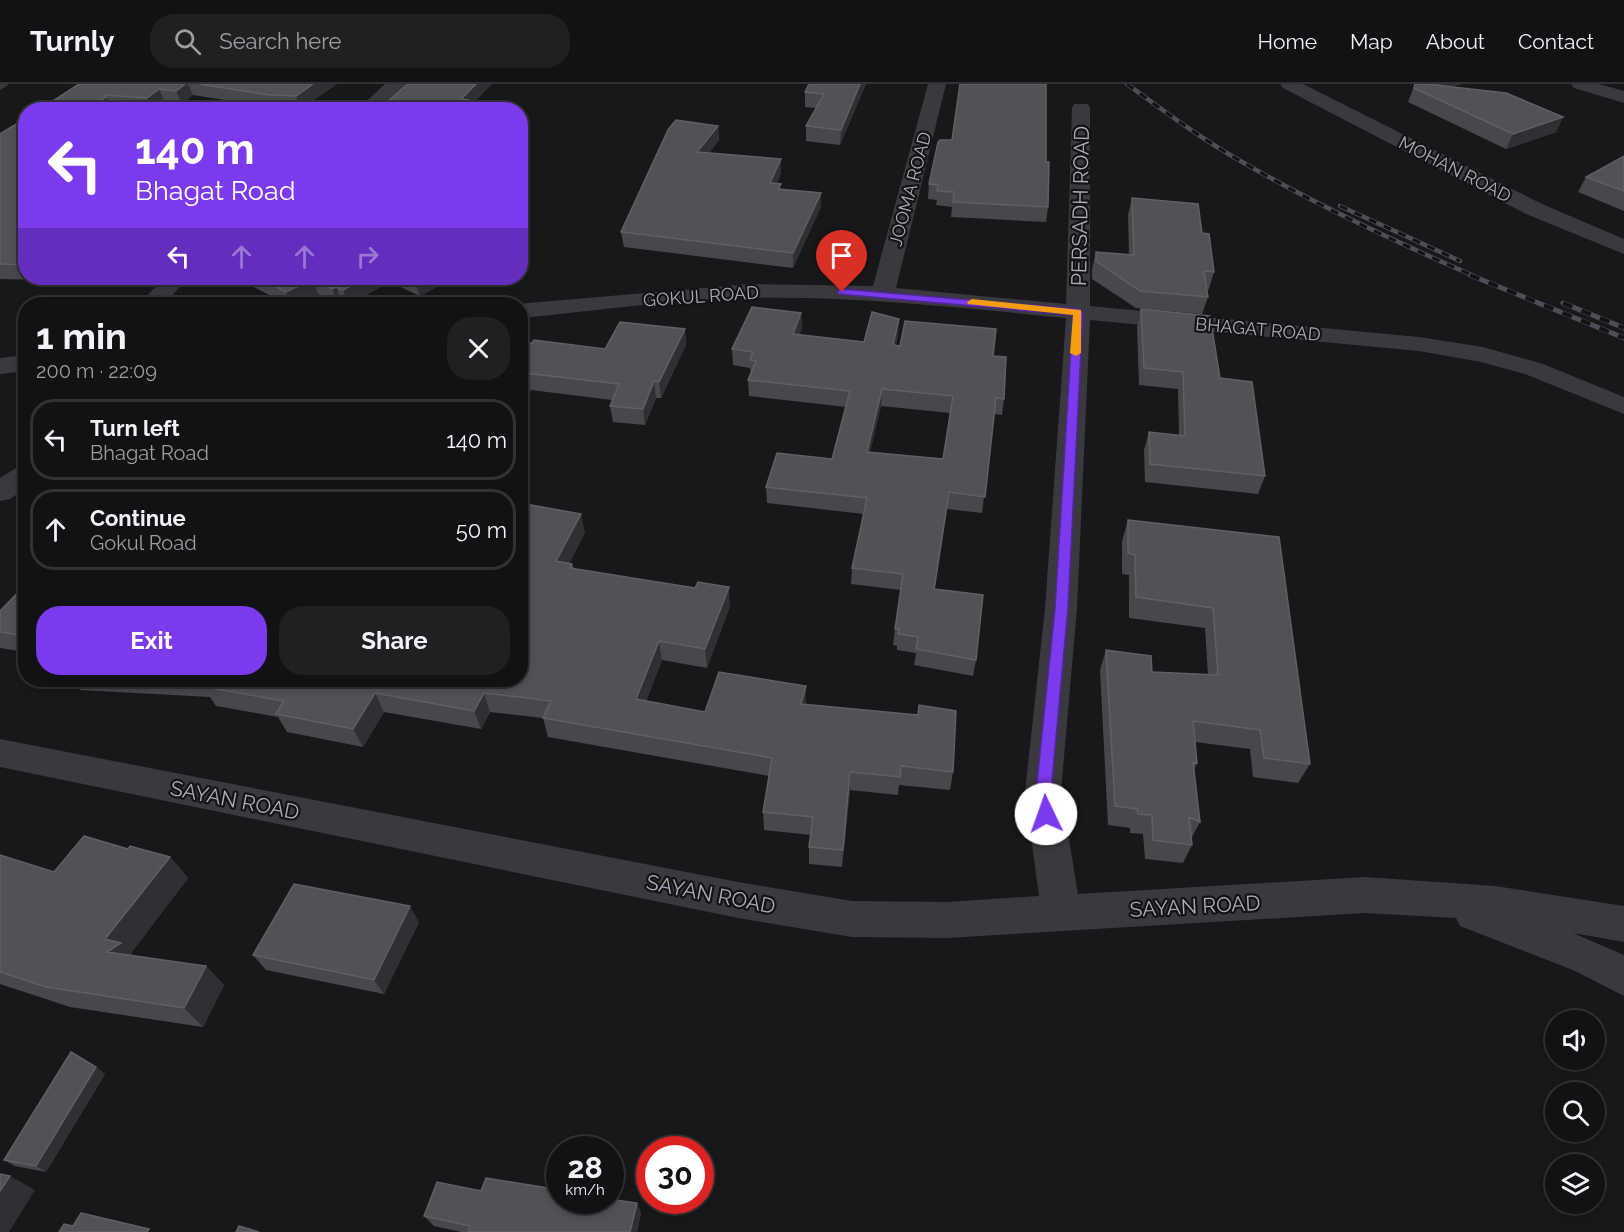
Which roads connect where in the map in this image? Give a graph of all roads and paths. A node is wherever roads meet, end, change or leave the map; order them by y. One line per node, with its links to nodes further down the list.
1 (396, 84): 6 (street)
2 (938, 84): 10 (street, JOOMA ROAD)
3 (1289, 84): 8 (street, MOHAN ROAD)
4 (1580, 84): 5 (street)
5 (1624, 98)
6 (375, 102)
7 (1081, 108): 13 (street, PERSADH ROAD)
8 (1624, 247)
9 (169, 285): 11 (street)
10 (883, 294): 12 (street, GOKUL ROAD); 13 (street, BHAGAT ROAD)
11 (158, 297)
12 (528, 310)
13 (1078, 312): 16 (street, BHAGAT ROAD); 21 (street, PERSADH ROAD)
14 (18, 364): 15 (street)
15 (0, 366)
16 (1624, 406)
17 (18, 480): 18 (street)
18 (0, 492)
19 (0, 753): 21 (street, SAYAN ROAD)
20 (1433, 897): 21 (street, SAYAN ROAD); 22 (street, SAYAN ROAD); 23 (street, SAYAN ROAD)
21 (1062, 913)
22 (1624, 924)
23 (1624, 976)

